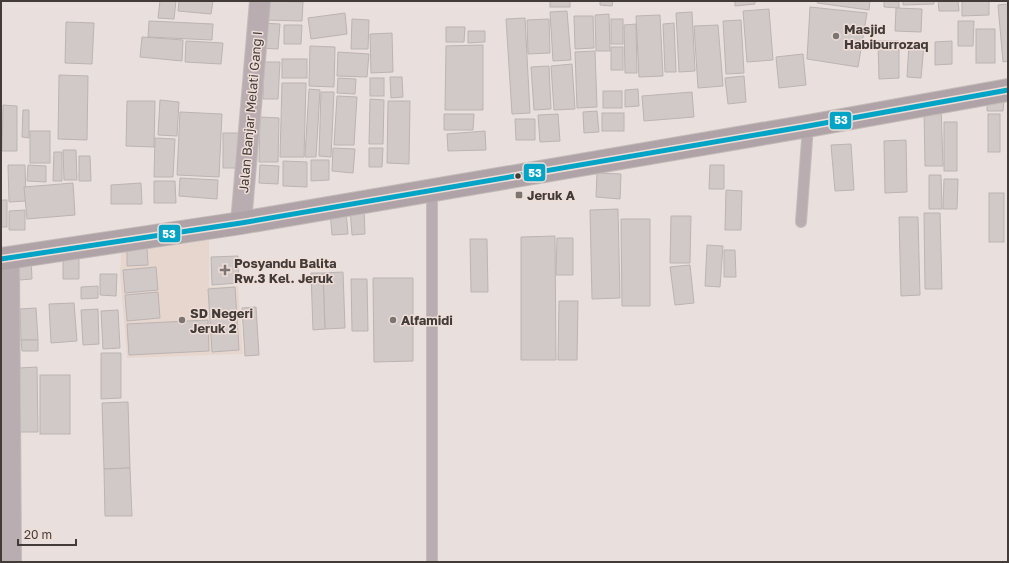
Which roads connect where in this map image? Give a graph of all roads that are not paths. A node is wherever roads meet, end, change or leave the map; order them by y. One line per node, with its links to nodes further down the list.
1 (260, 1): 6 (street, Jalan Banjar Melati Gang I)
2 (1008, 90): 3 (main road)
3 (808, 126): 4 (main road); 5 (lane)
4 (432, 190): 6 (main road); 9 (lane)
5 (801, 222)
6 (241, 223): 7 (main road)
7 (5, 259): 8 (street)
8 (11, 562)
9 (432, 562)

